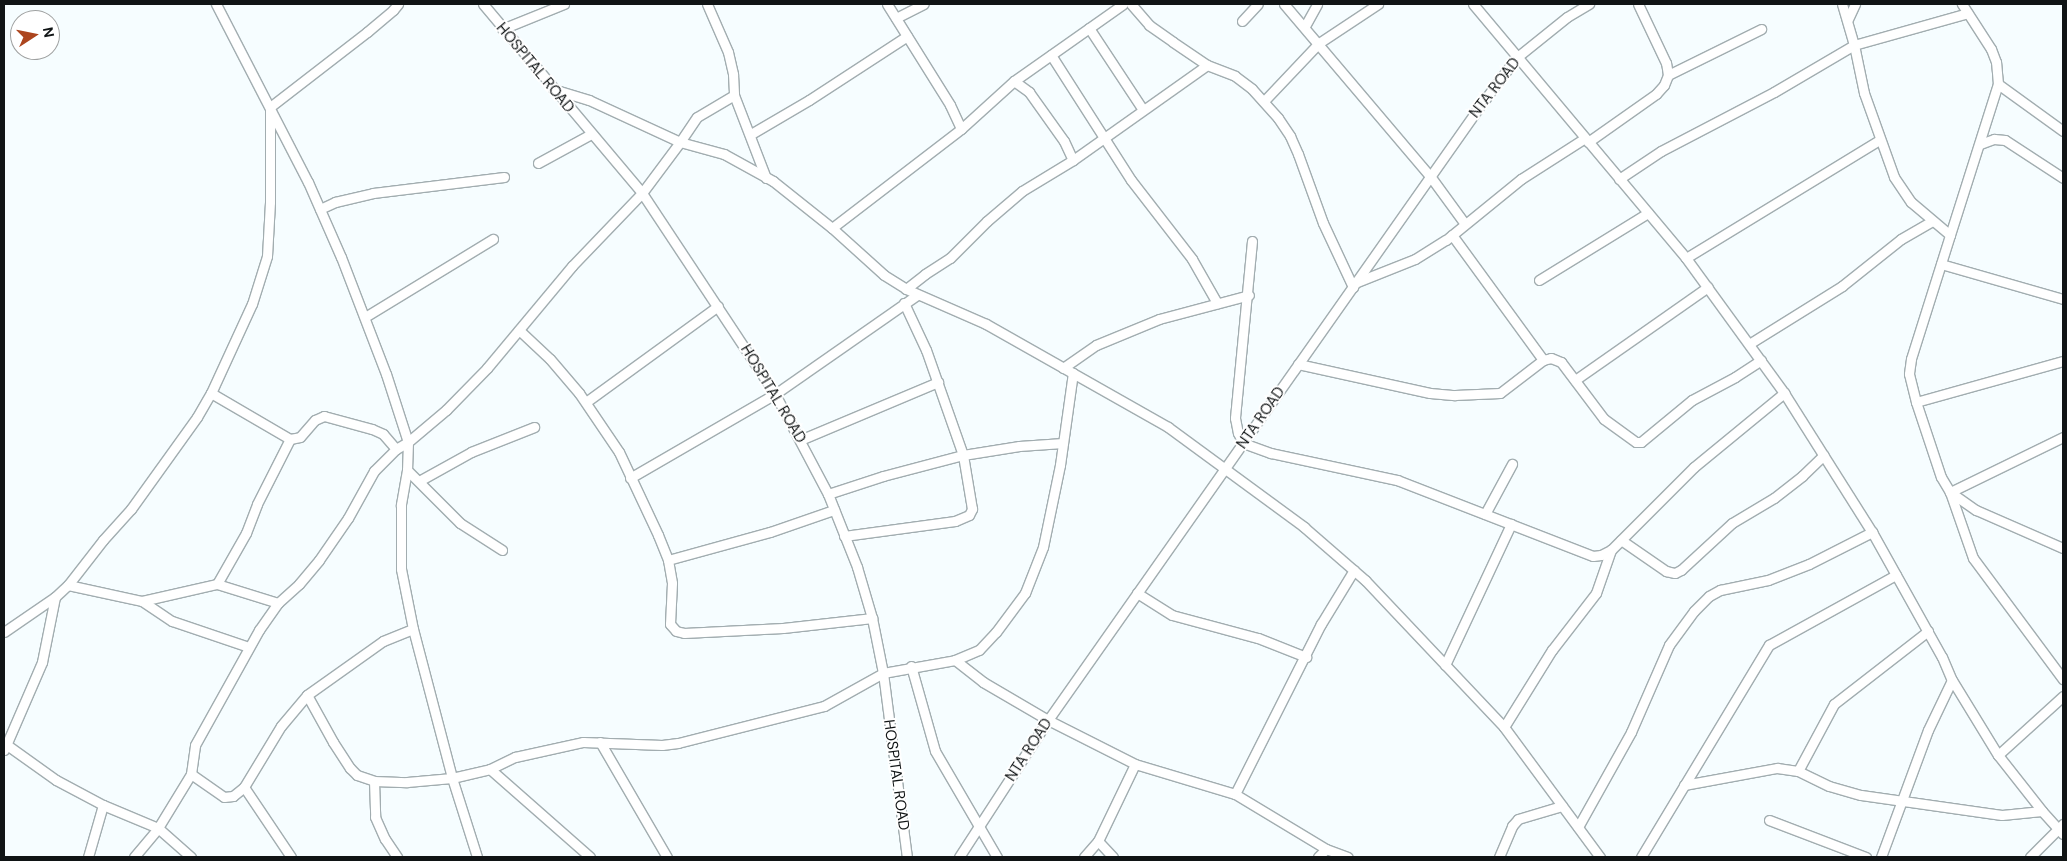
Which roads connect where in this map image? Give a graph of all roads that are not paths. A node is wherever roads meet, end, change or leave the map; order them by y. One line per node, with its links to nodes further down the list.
1 (216, 4): 41 (street)
2 (398, 4): 41 (street)
3 (482, 4): 27 (street, HOSPITAL ROAD)
4 (564, 4): 27 (street)
5 (707, 4): 39 (street)
6 (887, 4): 22 (street)
7 (924, 4): 22 (street)
8 (1123, 4): 26 (street)
9 (1145, 4): 20 (street)
10 (1258, 4): 24 (street)
11 (1284, 4): 25 (street)
12 (1317, 4): 25 (street)
13 (1378, 4): 30 (street)
14 (1473, 4): 33 (street)
15 (1589, 4): 33 (street, NTA ROAD)
16 (1638, 4): 35 (street)
17 (1842, 4): 23 (street)
18 (1855, 4): 23 (street)
19 (1962, 4): 21 (street)
20 (1134, 7): 34 (street)
21 (1968, 13): 31 (street); 37 (street)
22 (896, 18): 29 (street)
23 (1848, 19): 31 (street)
24 (1242, 21)
25 (1305, 26): 30 (street)
26 (1089, 28): 32 (street); 42 (street)
27 (502, 29): 38 (street, HOSPITAL ROAD)
28 (1761, 29): 35 (street)
29 (907, 36): 43 (street); 46 (street)
30 (1319, 43): 40 (street); 54 (street)
31 (1854, 46): 49 (street); 58 (street)
32 (1050, 55): 36 (street); 47 (street)
33 (1516, 58): 48 (street); 54 (street, NTA ROAD)
34 (1207, 65): 40 (street); 42 (street)
35 (1668, 75): 48 (street)
36 (1014, 81): 43 (street); 52 (street)
37 (1998, 84): 44 (street); 51 (street)
38 (552, 89): 45 (street, HOSPITAL ROAD); 50 (street)
39 (734, 94): 46 (street); 50 (street)
40 (1264, 101): 72 (street)
41 (270, 107): 60 (street); 92 (street)
42 (1143, 110): 47 (street)
43 (962, 129): 64 (street)
44 (2063, 131)
45 (591, 134): 53 (street); 59 (street, HOSPITAL ROAD)
46 (751, 134): 56 (street)
47 (1103, 139): 52 (street); 79 (street)
48 (1587, 140): 58 (street); 63 (street)
49 (1879, 140): 62 (street); 69 (street)
50 (680, 142): 56 (street); 59 (street)
51 (1980, 144): 57 (street); 66 (street)
52 (1073, 160): 74 (street)
53 (538, 163)
54 (1430, 176): 63 (street); 72 (street, NTA ROAD)
55 (504, 178): 60 (street)
56 (766, 178): 64 (street)
57 (2063, 178)
58 (1619, 179): 61 (street)
59 (642, 193): 80 (street, HOSPITAL ROAD); 82 (street)
60 (320, 209): 81 (street)
61 (1648, 213): 69 (street); 71 (street)
62 (1932, 221): 66 (street); 83 (street)
63 (1466, 224): 65 (street)
64 (832, 228): 74 (street)
65 (1452, 235): 72 (street); 84 (street)
66 (1950, 236): 70 (street)
67 (493, 239): 81 (street)
68 (1252, 241): 76 (street)
69 (1686, 258): 73 (street)
70 (1941, 264): 77 (street); 96 (street)
71 (1539, 280)
72 (1355, 284): 87 (street, NTA ROAD)
73 (1708, 287): 83 (street); 90 (street)
74 (906, 290): 75 (street)
75 (917, 295): 78 (street); 88 (street)
76 (1249, 295): 79 (street); 103 (street)
77 (2063, 299)
78 (904, 303): 91 (street); 94 (street)
79 (1217, 303): 88 (street)
80 (718, 306): 94 (street, HOSPITAL ROAD); 95 (street)
81 (365, 316): 101 (street)
82 (519, 330): 95 (street); 101 (street)
83 (1749, 344): 85 (street)
84 (1543, 360): 87 (street); 90 (street)
85 (1760, 360): 90 (street); 93 (street)
86 (2063, 361): 96 (street)
87 (1298, 364): 103 (street, NTA ROAD)
88 (1063, 368): 89 (street)
89 (1073, 373): 102 (street); 108 (street)
90 (1575, 380)
91 (938, 382): 100 (street); 105 (street)
92 (211, 393): 99 (street); 127 (street)
93 (1784, 393): 106 (street); 119 (street)
94 (775, 394): 100 (street, HOSPITAL ROAD); 110 (street)
95 (586, 402): 110 (street)
96 (1916, 402): 112 (street)
97 (534, 427): 111 (street)
98 (2063, 437): 112 (street)
99 (290, 439): 104 (street); 126 (street)
100 (800, 440): 113 (street, HOSPITAL ROAD)
101 (408, 442): 104 (street); 109 (street)
102 (1063, 443): 105 (street); 138 (street)
103 (1243, 443): 108 (street, NTA ROAD); 115 (street)
104 (396, 449): 131 (street)
105 (963, 455): 113 (street); 118 (street)
106 (1824, 455): 117 (street); 119 (street)
107 (1512, 464): 115 (street)
108 (1225, 469): 124 (street); 128 (street, NTA ROAD)
109 (407, 470): 111 (street); 133 (street)
110 (630, 478): 123 (street)
111 (419, 481): 121 (street)
112 (1950, 492): 120 (street); 142 (street)
113 (828, 494): 114 (street, HOSPITAL ROAD)
114 (834, 510): 118 (street, HOSPITAL ROAD); 123 (street)
115 (1485, 514): 116 (street)
116 (1511, 524): 122 (street); 140 (street)
117 (1872, 532): 125 (street); 167 (street)
118 (844, 536): 132 (street, HOSPITAL ROAD)
119 (1621, 540): 122 (street)
120 (2063, 546)
121 (502, 550)
122 (1611, 550): 147 (street)
123 (668, 560): 132 (street)
124 (1354, 570): 137 (street); 140 (street)
125 (1896, 575): 134 (street); 157 (street)
126 (217, 584): 130 (street); 131 (street)
127 (68, 585): 129 (street); 130 (street)
128 (1136, 593): 137 (street); 146 (street, NTA ROAD)
129 (55, 597): 135 (street); 149 (street)
130 (142, 601): 136 (street)
131 (278, 603): 136 (street)
132 (872, 618): 141 (street, HOSPITAL ROAD)
133 (413, 629): 144 (street); 155 (street)
134 (1928, 631): 143 (street); 153 (street)
135 (4, 632)
136 (248, 647): 154 (street)
137 (1306, 657): 159 (street)
138 (955, 660): 139 (street); 146 (street)
139 (911, 666): 141 (street); 165 (street)
140 (1445, 666): 147 (street)
141 (883, 673): 148 (street); 180 (street, HOSPITAL ROAD)
142 (2063, 679)
143 (1952, 680): 150 (street); 160 (street)
144 (307, 695): 156 (street); 158 (street)
145 (2063, 696): 150 (street)
146 (1048, 720): 151 (street); 165 (street, NTA ROAD)
147 (1504, 727): 162 (street)
148 (600, 742): 152 (street); 171 (street)
149 (6, 748): 161 (street)
150 (1998, 755): 163 (street)
151 (1135, 764): 159 (street); 169 (street)
152 (490, 769): 155 (street); 179 (street)
153 (1798, 771): 157 (street); 160 (street)
154 (191, 774): 158 (street); 166 (street)
155 (452, 778): 156 (street); 178 (street)
156 (374, 781): 177 (street)
157 (1684, 786): 172 (street)
158 (244, 787): 176 (street)
159 (1235, 794): 170 (street)
160 (1902, 799): 163 (street); 190 (street)
161 (103, 805): 166 (street); 173 (street)
162 (1562, 806): 167 (street); 187 (street)
163 (2042, 811): 168 (street)
164 (1769, 820): 189 (street)
165 (979, 826): 181 (street, NTA ROAD); 182 (street)
166 (158, 828): 174 (street); 175 (street)
167 (1578, 828): 188 (street)
168 (2062, 829): 191 (street)
169 (1098, 841): 183 (street); 184 (street)
170 (1326, 848): 185 (street); 186 (street)
171 (662, 855)
172 (1645, 856)
173 (88, 857)
174 (134, 857)
175 (191, 857)
176 (291, 857)
177 (397, 857)
178 (477, 857)
179 (590, 857)
180 (907, 857)
181 (959, 857)
182 (997, 857)
183 (1084, 857)
184 (1113, 857)
185 (1318, 857)
186 (1348, 857)
187 (1499, 857)
188 (1600, 857)
189 (1866, 857)
190 (1881, 857)
191 (2030, 857)

